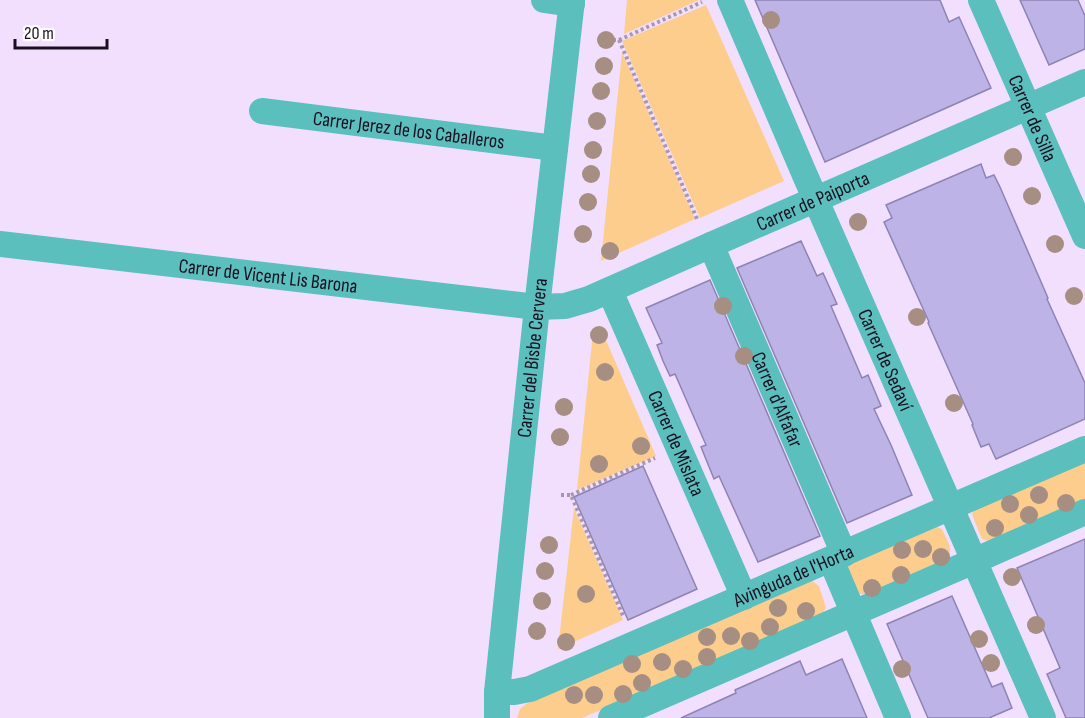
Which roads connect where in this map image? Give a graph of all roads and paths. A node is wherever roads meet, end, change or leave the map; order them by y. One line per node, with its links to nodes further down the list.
1 (544, 0): 5 (street)
2 (705, 0): 7 (path)
3 (730, 0): 12 (street, Carrer de Sedaví)
4 (981, 0): 9 (street, Carrer de Silla)
5 (572, 2): 11 (street, Carrer del Bisbe Cervera)
6 (613, 40): 7 (path)
7 (619, 40): 13 (path)
8 (1085, 82): 9 (street, Carrer de Paiporta)
9 (1028, 106): 12 (street, Carrer de Paiporta); 14 (street, Carrer de Silla)
10 (262, 111): 11 (street, Carrer Jerez de los Caballeros)
11 (555, 148): 17 (street, Carrer del Bisbe Cervera)
12 (816, 200): 13 (street, Carrer de Paiporta); 22 (street, Carrer de Sedaví)
13 (705, 234): 16 (street, Carrer de Paiporta); 24 (street, Carrer d'Alfafar)
14 (1085, 236)
15 (0, 244): 17 (street, Carrer de Vicent Lis Barona)
16 (610, 291): 17 (street, Carrer de Paiporta); 26 (street, Carrer de Mislata)
17 (537, 307): 29 (street, Carrer del Bisbe Cervera)
18 (1085, 449): 22 (street, Avinguda de l'Horta)
19 (660, 456): 21 (path)
20 (561, 495): 21 (path)
21 (571, 495): 28 (path)
22 (951, 508): 24 (street, Avinguda de l'Horta); 25 (street, Carrer de Sedaví)
23 (1085, 512): 25 (street)
24 (837, 557): 26 (street, Avinguda de l'Horta); 27 (street, Carrer d'Alfafar)
25 (974, 561): 27 (street); 33 (street, Carrer de Sedaví)
26 (744, 597): 29 (street, Avinguda de l'Horta)
27 (854, 613): 31 (street); 32 (street, Carrer d'Alfafar)
28 (628, 627)
29 (497, 692): 30 (street, Carrer del Bisbe Cervera)
30 (497, 718)
31 (611, 718)
32 (898, 718)
33 (1043, 718)

